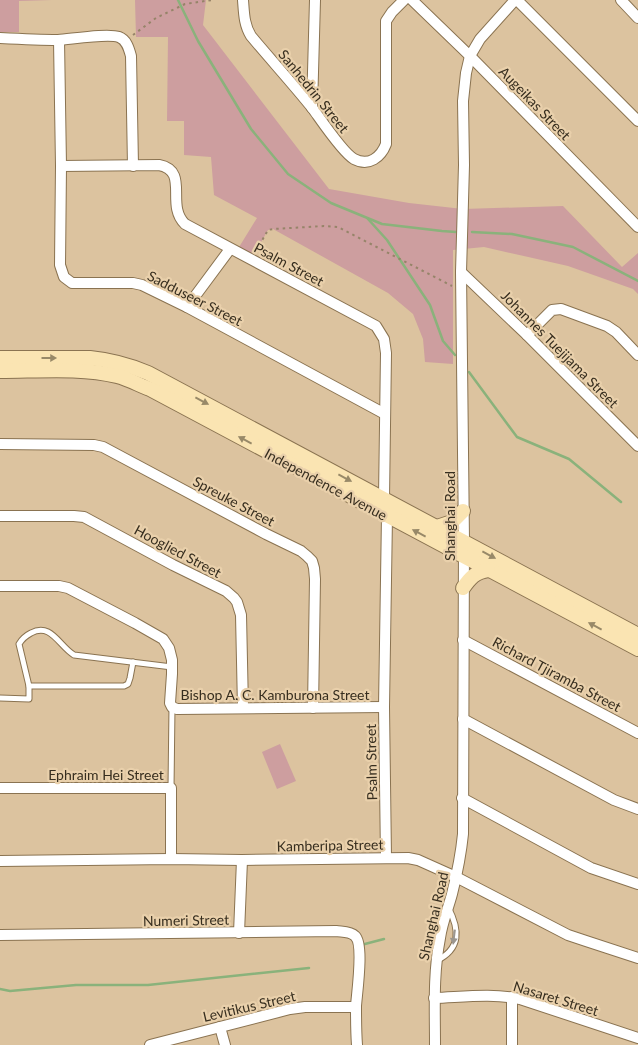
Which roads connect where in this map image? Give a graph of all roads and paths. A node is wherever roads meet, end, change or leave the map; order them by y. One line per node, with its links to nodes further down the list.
1 (212, 0): 11 (path)
2 (243, 0): 13 (street, Sanhedrin Street)
3 (315, 0): 13 (street)
4 (404, 0): 13 (street, Sanhedrin Street)
5 (412, 0): 12 (street, Augeikas Street)
6 (516, 0): 12 (street, Shanghai Road); 14 (street)
7 (620, 0): 8 (street)
8 (638, 18)
9 (0, 38): 10 (street)
10 (59, 40): 11 (street); 15 (street, Sadduseer Street)
11 (124, 40): 16 (street)
12 (470, 56): 17 (street, Augeikas Street); 20 (street, Shanghai Road)
13 (312, 108)
14 (638, 121)
15 (61, 166): 16 (street, Psalm Street); 22 (street, Sadduseer Street)
16 (133, 166): 18 (street, Psalm Street)
17 (638, 227)
18 (230, 250): 19 (street, Psalm Street); 22 (street)
19 (251, 260): 21 (path); 27 (street, Psalm Street)
20 (461, 272): 21 (street, Shanghai Road); 23 (street, Johannes Tuejijama Street)
21 (462, 291): 31 (street, Shanghai Road)
22 (187, 307): 27 (street, Sadduseer Street)
23 (527, 335): 24 (street); 29 (street, Johannes Tuejijama Street)
24 (638, 355)
25 (0, 358): 30 (main road, Independence Avenue, one-way to 30)
26 (0, 371): 33 (main road, Independence Avenue, one-way to 26)
27 (385, 414): 30 (street, Psalm Street)
28 (0, 444): 49 (street, Spreuke Street)
29 (638, 446)
30 (384, 498): 34 (main road, Independence Avenue)
31 (464, 511): 34 (main road); 35 (street, Shanghai Road)
32 (0, 516): 48 (street, Hooglied Street)
33 (387, 516): 36 (main road, Independence Avenue, one-way to 33); 50 (street, Psalm Street)
34 (437, 527): 35 (main road, Independence Avenue)
35 (464, 541): 36 (street, Shanghai Road); 40 (main road, Independence Avenue, one-way to 40)
36 (463, 557): 37 (main road, Independence Avenue); 39 (street, Shanghai Road)
37 (488, 570): 39 (main road); 42 (main road, Independence Avenue, one-way to 37)
38 (0, 586): 44 (street, Bishop A. C. Kamburona Street)
39 (463, 588): 41 (street, Shanghai Road)
40 (638, 635)
41 (463, 640): 51 (street, Shanghai Road); 52 (street, Richard Tjiramba Street)
42 (638, 649)
43 (133, 662): 44 (lane); 45 (lane); 45 (lane)
44 (172, 667): 47 (street, Bishop A. C. Kamburona Street)
45 (30, 686): 46 (lane)
46 (0, 698)
47 (172, 707): 48 (street, Bishop A. C. Kamburona Street); 54 (lane)
48 (243, 708): 49 (street, Bishop A. C. Kamburona Street)
49 (313, 708): 50 (street, Bishop A. C. Kamburona Street)
50 (384, 708): 57 (street, Psalm Street)
51 (463, 719): 55 (street, Shanghai Road); 56 (street)
52 (638, 733)
53 (0, 788): 54 (street, Ephraim Hei Street)
54 (171, 788): 58 (street, Ephraim Hei Street)
55 (462, 798): 61 (street, Shanghai Road); 62 (street)
56 (638, 809)
57 (386, 858): 59 (street, Kamberipa Street); 61 (street, Kamberipa Street)
58 (171, 859): 59 (street, Kamberipa Street); 60 (street, Kamberipa Street)
59 (242, 860): 64 (street)
60 (0, 861)
61 (456, 878): 63 (street, Shanghai Road); 66 (street, Kamberipa Street)
62 (638, 884)
63 (448, 907): 67 (street, Shanghai Road); 67 (lane, one-way to 67)
64 (240, 933): 65 (street, Numeri Street); 70 (street, Numeri Street)
65 (0, 935)
66 (638, 958)
67 (436, 961): 69 (street, Shanghai Road)
68 (512, 997): 69 (street, Nasaret Street); 72 (street, Nasaret Street); 77 (street)
69 (434, 998): 76 (street, Shanghai Road)
70 (356, 1007): 71 (street, Levitikus Street); 75 (street)
71 (220, 1027): 73 (street, Levitikus Street); 74 (street)
72 (638, 1038)
73 (150, 1045)
74 (225, 1045)
75 (357, 1045)
76 (435, 1045)
77 (512, 1045)

